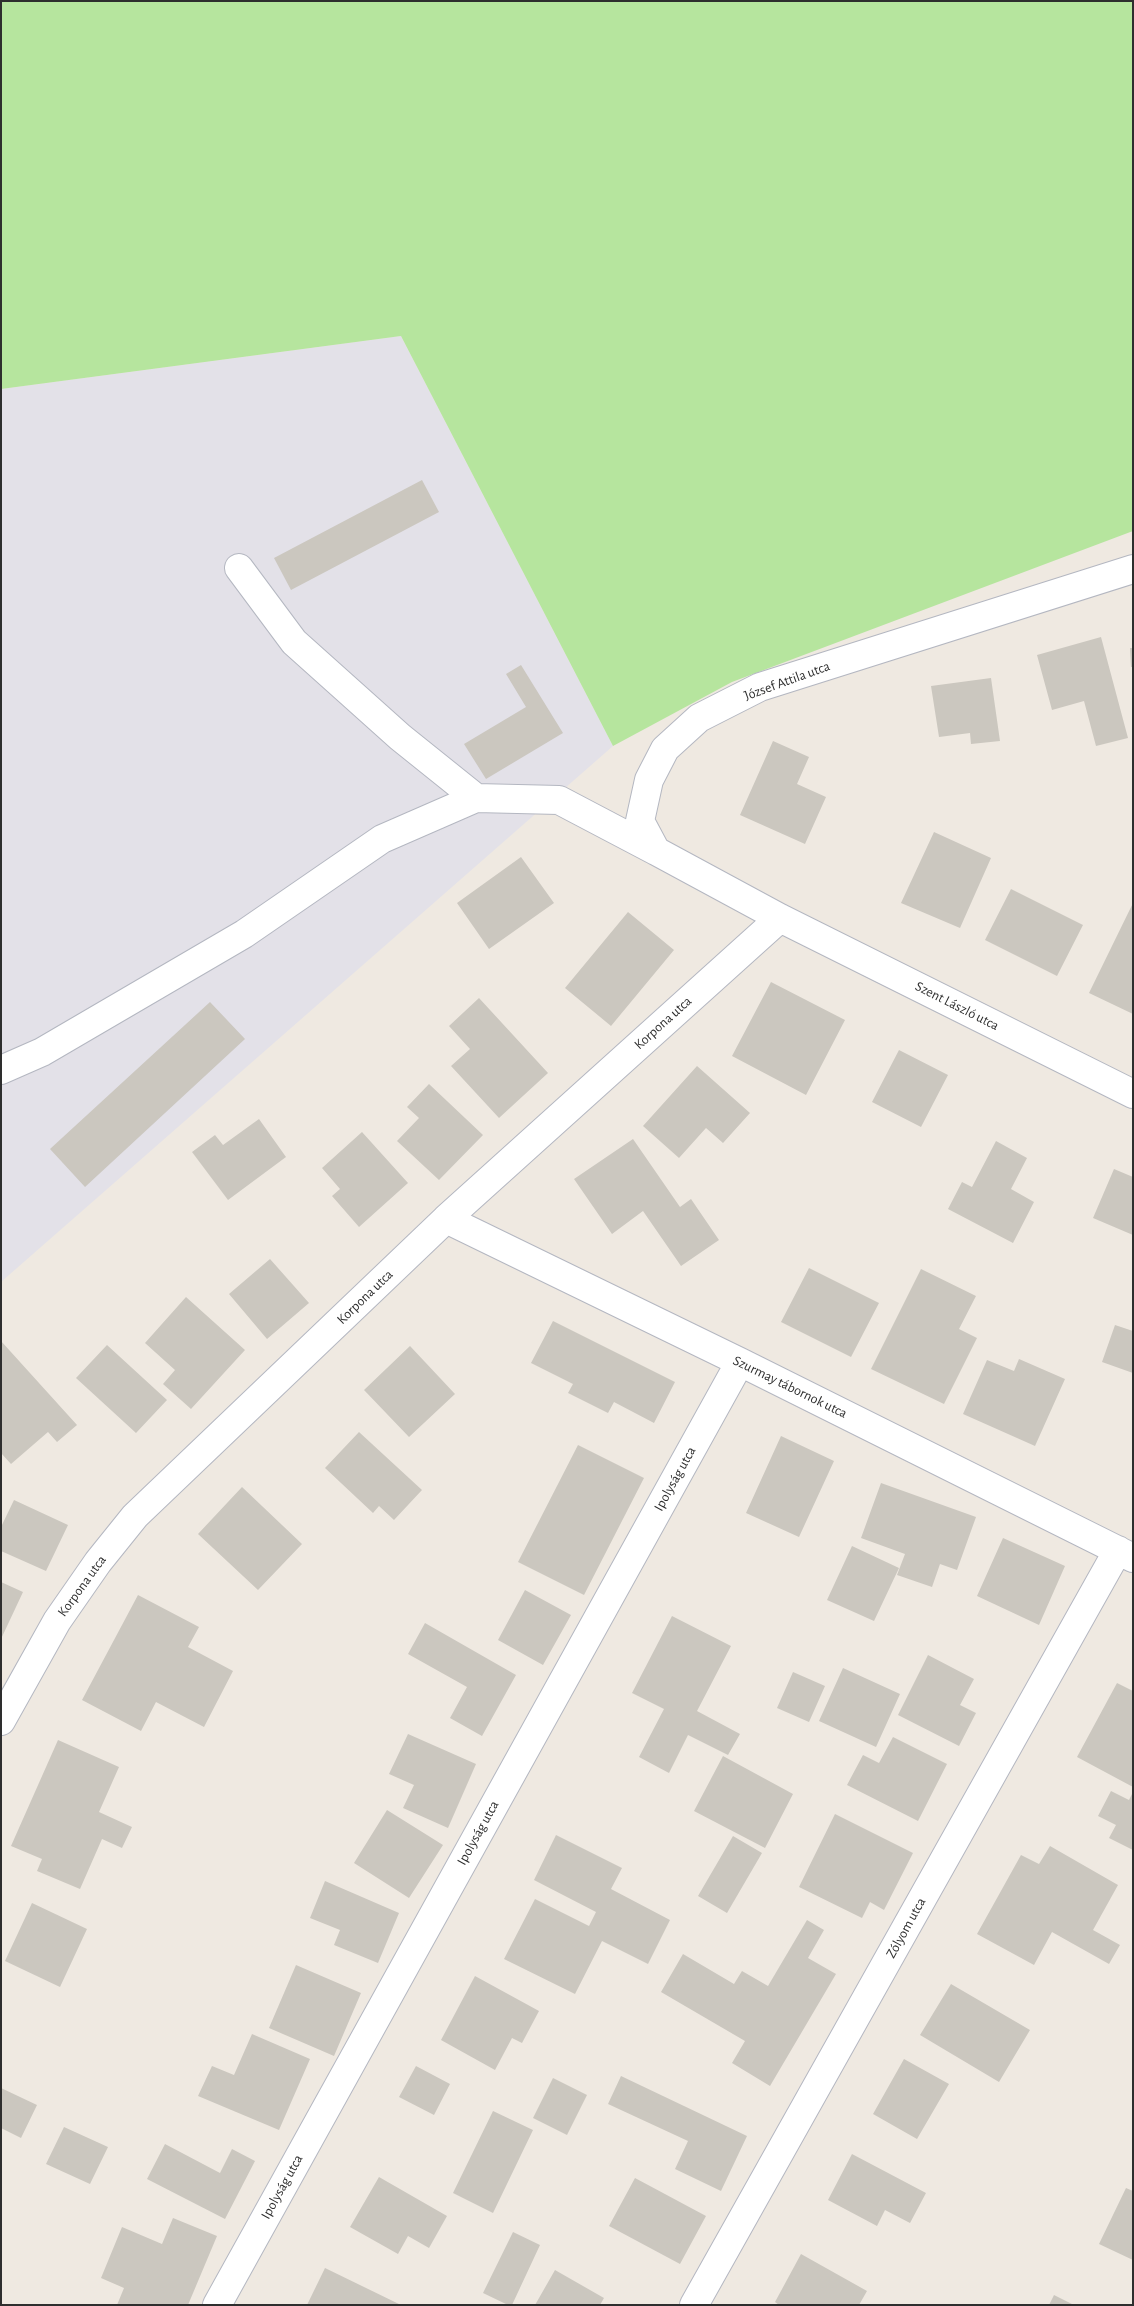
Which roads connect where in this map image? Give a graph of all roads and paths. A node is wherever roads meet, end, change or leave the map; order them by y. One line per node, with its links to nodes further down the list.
1 (239, 568): 3 (street)
2 (1133, 568): 4 (street, József Attila utca)
3 (476, 798): 4 (street); 6 (street)
4 (656, 851): 5 (street)
5 (780, 918): 7 (street, Szent László utca); 8 (street, Korpona utca)
6 (1, 1070)
7 (1133, 1094)
8 (446, 1220): 9 (street, Szurmay tábornok utca); 11 (street, Korpona utca)
9 (740, 1362): 10 (street, Szurmay tábornok utca); 12 (street, Ipolyság utca)
10 (1125, 1554): 13 (street, Zólyom utca)
11 (1, 1721)
12 (216, 2305)
13 (694, 2305)

